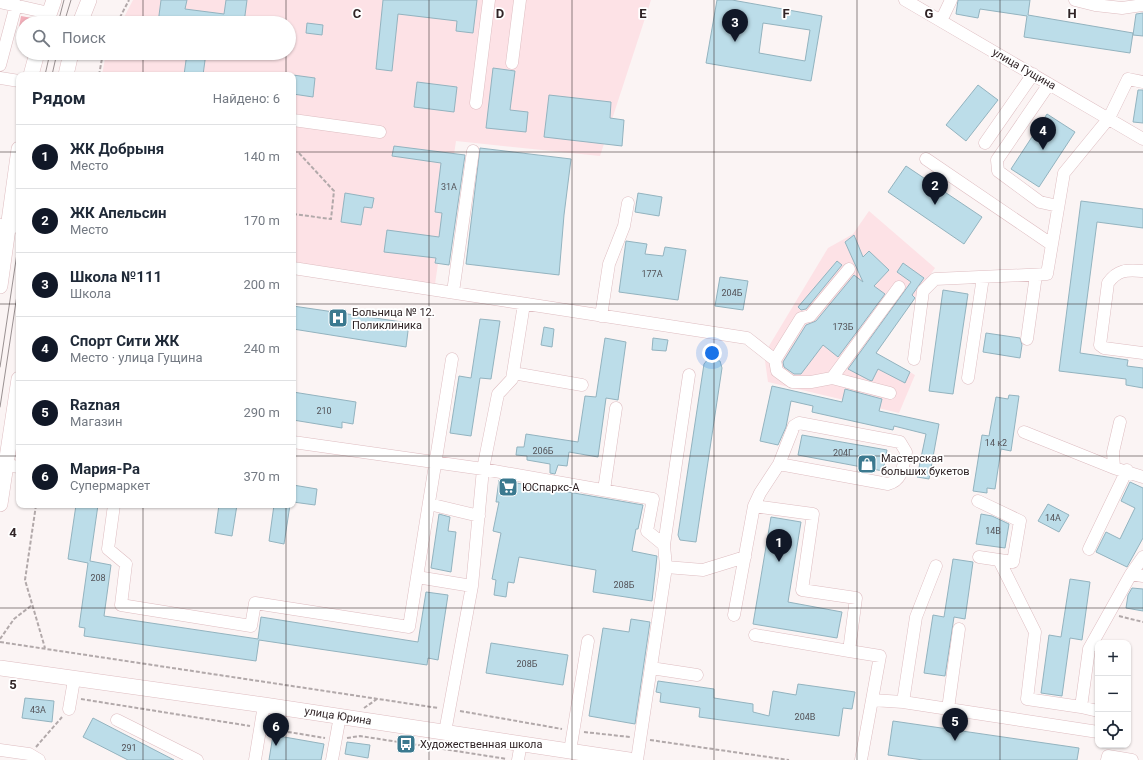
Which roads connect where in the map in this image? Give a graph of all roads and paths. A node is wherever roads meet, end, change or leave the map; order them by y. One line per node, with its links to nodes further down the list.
1 (88, 0): 12 (main road)
2 (129, 0): 13 (path)
3 (489, 0): 28 (street)
4 (520, 0): 18 (street)
5 (905, 0): 14 (street, улица Гущина)
6 (951, 0): 14 (street)
7 (1075, 0): 10 (street)
8 (0, 2): 9 (street)
9 (16, 5): 11 (street); 19 (street)
10 (1143, 5)
11 (50, 12)
12 (82, 16)
13 (121, 16)
14 (942, 21): 23 (street, улица Гущина)
15 (35, 60): 20 (main road)
16 (69, 60): 21 (main road)
17 (102, 60): 22 (path)
18 (512, 63)
19 (0, 65)
20 (33, 72)
21 (67, 72)
22 (100, 72)
23 (1033, 74): 27 (street, улица Гущина); 33 (street)
24 (0, 78): 25 (street)
25 (16, 81)
26 (1143, 82): 29 (street)
27 (1050, 84): 29 (street, улица Гущина); 39 (street)
28 (476, 103)
29 (1109, 118): 32 (street, улица Гущина); 39 (street)
30 (296, 120): 31 (street)
31 (380, 132)
32 (1143, 139)
33 (985, 142)
34 (473, 151): 50 (street)
35 (298, 152): 40 (path)
36 (926, 159): 42 (street)
37 (16, 172): 41 (main road)
38 (628, 203): 52 (street)
39 (1058, 206): 42 (street)
40 (296, 214)
41 (9, 226): 48 (main road)
42 (1051, 244): 46 (street)
43 (296, 268): 50 (street)
44 (849, 269): 57 (street)
45 (1143, 271): 54 (street)
46 (1036, 275): 47 (street); 53 (street)
47 (983, 277): 56 (street); 61 (street)
48 (0, 286)
49 (899, 287): 60 (street)
50 (453, 292): 51 (street)
51 (524, 304): 52 (street); 58 (street)
52 (601, 316): 57 (street)
53 (1027, 339)
54 (1143, 353)
55 (452, 359): 69 (street)
56 (914, 359)
57 (775, 360): 60 (street)
58 (513, 373): 62 (street); 73 (street)
59 (690, 375): 84 (street)
60 (832, 378): 63 (street)
61 (968, 378)
62 (582, 385)
63 (890, 393)
64 (616, 408): 76 (street)
65 (16, 422): 71 (main road)
66 (1120, 422): 72 (street)
67 (1024, 432): 72 (street)
68 (296, 442): 69 (street)
69 (434, 462): 73 (street); 79 (street)
70 (779, 464): 70 (street); 80 (street)
71 (13, 466): 78 (main road)
72 (1114, 468): 74 (street)
73 (484, 469): 76 (street); 83 (street)
74 (1126, 470): 75 (street); 85 (street)
75 (1143, 477)
76 (604, 490): 84 (street)
77 (978, 501): 89 (street)
78 (0, 504)
79 (429, 504): 83 (street); 94 (street)
80 (754, 506): 86 (street); 106 (street)
81 (36, 508): 96 (path)
82 (114, 508): 94 (street)
83 (479, 516): 95 (street)
84 (664, 545): 91 (street)
85 (1089, 549)
86 (745, 557): 91 (street); 98 (street)
87 (979, 557): 89 (street)
88 (1143, 557): 92 (street)
89 (999, 560): 113 (street)
90 (936, 566): 114 (street)
91 (666, 567): 108 (street)
92 (1130, 574): 93 (street); 97 (street)
93 (1143, 576)
94 (417, 577): 95 (street)
95 (472, 586): 120 (street)
96 (32, 605): 102 (path); 105 (path)
97 (1108, 613): 99 (path); 118 (street)
98 (734, 615)
99 (1143, 622)
100 (959, 628): 119 (street)
101 (755, 635): 106 (street)
102 (0, 639)
103 (588, 641): 126 (street)
104 (0, 642): 105 (path)
105 (46, 648): 111 (path)
106 (849, 651): 112 (street)
107 (0, 668): 110 (main road, улица Юрина)
108 (650, 668): 109 (street); 130 (street)
109 (697, 675)
110 (74, 680): 115 (street); 116 (main road, улица Юрина)
111 (378, 699): 117 (path); 120 (path)
112 (872, 700): 114 (street); 144 (street)
113 (1027, 700): 118 (street); 124 (street)
114 (903, 702): 119 (street)
115 (70, 703): 125 (path); 135 (path)
116 (264, 705): 122 (main road, улица Юрина); 125 (street)
117 (363, 708)
118 (1081, 708): 121 (street)
119 (948, 709): 124 (street)
120 (449, 710): 126 (path); 127 (street)
121 (1095, 710)
122 (340, 716): 127 (main road, улица Юрина); 129 (street)
123 (117, 720): 136 (street)
124 (1024, 720): 128 (street)
125 (260, 728): 129 (path); 137 (street)
126 (573, 730): 130 (path); 133 (street)
127 (445, 732): 131 (main road, улица Юрина)
128 (1095, 732)
129 (336, 739): 138 (street); 139 (path)
130 (640, 739): 142 (street); 143 (path)
131 (521, 743): 133 (main road, улица Юрина); 140 (street)
132 (0, 750): 135 (street)
133 (570, 751): 141 (main road, улица Юрина)
134 (1108, 754): 145 (street)
135 (34, 757)
136 (197, 760)
137 (255, 760)
138 (332, 760)
139 (514, 760)
140 (518, 760)
141 (629, 760)
142 (637, 760)
143 (789, 760)
144 (861, 760)
145 (1132, 760)

